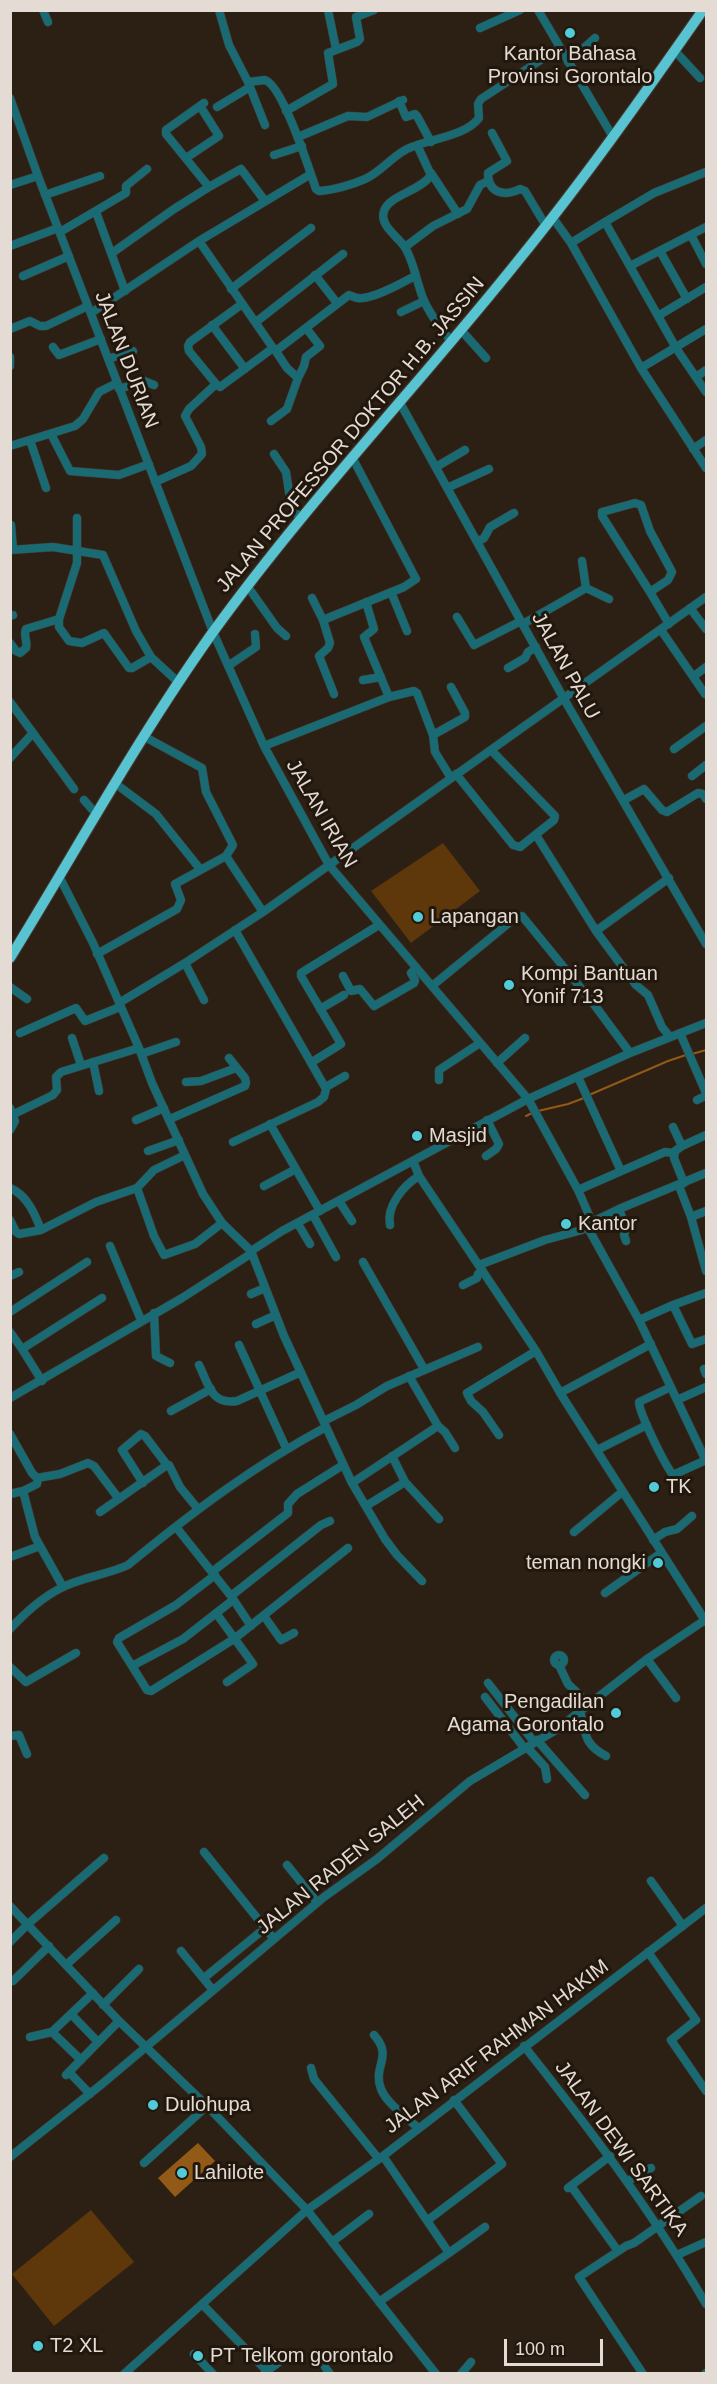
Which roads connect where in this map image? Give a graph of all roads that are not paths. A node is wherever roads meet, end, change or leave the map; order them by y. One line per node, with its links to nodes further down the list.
1 (43, 10): 8 (street)
2 (219, 10): 16 (street)
3 (328, 10): 12 (street)
4 (374, 10): 12 (street)
5 (520, 10): 9 (street)
6 (538, 10): 11 (street)
7 (703, 10): 13 (highway, JALAN PROFESSOR DOKTOR H.B. JASSIN)
8 (48, 22)
9 (480, 28)
10 (595, 39): 14 (street)
11 (559, 48): 14 (street); 24 (street)
12 (336, 49): 19 (street)
13 (675, 51): 15 (street); 23 (highway, JALAN PROFESSOR DOKTOR H.B. JASSIN)
14 (568, 62): 23 (street)
15 (700, 78)
16 (249, 85): 18 (street); 19 (street); 20 (street)
17 (10, 98): 33 (street, JALAN DURIAN)
18 (217, 107)
19 (286, 111): 22 (street)
20 (265, 125)
21 (492, 133): 35 (street)
22 (298, 137): 24 (street); 26 (street)
23 (613, 137): 42 (highway, JALAN PROFESSOR DOKTOR H.B. JASSIN)
24 (430, 142): 25 (street)
25 (417, 145): 31 (street); 32 (street)
26 (302, 146): 27 (street); 32 (street)
27 (274, 155)
28 (186, 158): 28 (street); 37 (street)
29 (147, 169): 40 (street)
30 (706, 172): 43 (street)
31 (431, 173): 41 (street); 51 (street)
32 (311, 174): 39 (street)
33 (38, 176): 36 (street); 38 (street, JALAN DURIAN)
34 (100, 176): 38 (street)
35 (488, 181): 41 (street); 42 (street)
36 (10, 185)
37 (209, 187): 39 (street); 53 (street)
38 (45, 195): 46 (street, JALAN DURIAN)
39 (265, 201): 48 (street)
40 (96, 212): 46 (street); 53 (street)
41 (458, 214): 51 (street)
42 (550, 222): 49 (street); 76 (highway, JALAN PROFESSOR DOKTOR H.B. JASSIN)
43 (605, 222): 49 (street); 57 (street)
44 (706, 227): 47 (street)
45 (311, 228): 62 (street)
46 (59, 230): 50 (street); 55 (street, JALAN DURIAN)
47 (691, 235): 52 (street); 56 (street)
48 (199, 242): 62 (street); 63 (street)
49 (571, 243): 87 (street)
50 (10, 246)
51 (405, 247): 60 (street)
52 (660, 251): 57 (street); 64 (street)
53 (112, 253): 63 (street)
54 (344, 254): 58 (street)
55 (69, 256): 59 (street); 68 (street, JALAN DURIAN)
56 (706, 264)
57 (630, 266): 70 (street)
58 (315, 275): 66 (street); 71 (street)
59 (23, 276)
60 (415, 276): 65 (street); 66 (street)
61 (706, 287): 64 (street)
62 (231, 289): 67 (street)
63 (125, 291): 68 (street)
64 (687, 299): 70 (street)
65 (423, 301): 69 (street); 78 (street)
66 (337, 303): 73 (street)
67 (242, 304): 71 (street); 72 (street)
68 (89, 310): 74 (street); 77 (street, JALAN DURIAN)
69 (401, 312)
70 (657, 316): 80 (street)
71 (256, 322): 81 (street)
72 (212, 326): 88 (street); 92 (street)
73 (306, 328): 81 (street); 91 (street)
74 (10, 329)
75 (706, 329): 80 (street)
76 (461, 330): 78 (highway, JALAN PROFESSOR DOKTOR H.B. JASSIN); 84 (street)
77 (101, 339): 79 (street); 85 (street, JALAN DURIAN)
78 (451, 341): 96 (highway, JALAN PROFESSOR DOKTOR H.B. JASSIN)
79 (53, 347)
80 (676, 348): 87 (street); 90 (street)
81 (274, 349): 88 (street); 91 (street)
82 (133, 351): 85 (street)
83 (10, 357): 86 (street)
84 (486, 358)
85 (108, 359): 93 (street, JALAN DURIAN)
86 (10, 366)
87 (641, 368): 102 (street)
88 (245, 369): 92 (street)
89 (706, 370): 90 (street)
90 (696, 377): 95 (street)
91 (298, 378): 97 (street)
92 (216, 384): 110 (street)
93 (118, 386): 94 (street); 98 (street); 106 (street, JALAN DURIAN)
94 (154, 386)
95 (706, 392)
96 (399, 401): 105 (highway, JALAN PROFESSOR DOKTOR H.B. JASSIN); 107 (street, JALAN PALU)
97 (271, 422)
98 (51, 434): 99 (street); 106 (street)
99 (30, 440): 101 (street); 111 (street)
100 (706, 440): 102 (street)
101 (10, 446)
102 (693, 449): 108 (street)
103 (465, 450): 107 (street)
104 (274, 454): 115 (street)
105 (352, 457): 115 (highway, JALAN PROFESSOR DOKTOR H.B. JASSIN); 123 (street)
106 (148, 464): 110 (street, JALAN DURIAN)
107 (436, 467): 112 (street, JALAN PALU)
108 (706, 468)
109 (489, 469): 112 (street)
110 (155, 482): 138 (street, JALAN DURIAN)
111 (46, 488)
112 (447, 488): 117 (street, JALAN PALU)
113 (514, 513): 117 (street)
114 (77, 518): 119 (street)
115 (300, 519): 121 (highway, JALAN PROFESSOR DOKTOR H.B. JASSIN)
116 (11, 525): 118 (street)
117 (477, 542): 133 (street, JALAN PALU)
118 (12, 550): 119 (street)
119 (77, 550): 131 (street); 143 (street)
120 (582, 561): 122 (street)
121 (248, 587): 138 (highway, JALAN PROFESSOR DOKTOR H.B. JASSIN); 140 (street)
122 (586, 588): 127 (street); 133 (street)
123 (391, 592): 128 (street); 137 (street)
124 (650, 592): 124 (street); 134 (street)
125 (706, 597): 129 (street)
126 (312, 598): 132 (street)
127 (609, 599)
128 (366, 602): 132 (street); 148 (street)
129 (690, 608): 134 (street); 135 (street)
130 (457, 617): 133 (street)
131 (59, 620): 141 (street); 143 (street)
132 (323, 620): 152 (street)
133 (522, 622): 142 (street, JALAN PALU)
134 (669, 624): 136 (street)
135 (706, 629)
136 (661, 630): 147 (street); 155 (street)
137 (407, 631)
138 (213, 632): 144 (street, JALAN IRIAN); 150 (highway, JALAN PROFESSOR DOKTOR H.B. JASSIN)
139 (255, 634): 144 (street)
140 (286, 636)
141 (10, 643)
142 (536, 647): 146 (street); 155 (street, JALAN PALU)
143 (151, 657): 150 (street)
144 (228, 666): 161 (street, JALAN IRIAN)
145 (706, 667): 147 (street)
146 (508, 669)
147 (694, 676): 153 (street)
148 (381, 677): 149 (street); 154 (street)
149 (363, 680)
150 (179, 683): 160 (highway, JALAN PROFESSOR DOKTOR H.B. JASSIN)
151 (451, 687): 159 (street)
152 (334, 694)
153 (705, 694)
154 (389, 698): 159 (street); 161 (street)
155 (564, 699): 163 (street); 172 (street, JALAN PALU)
156 (10, 702): 158 (street)
157 (706, 726): 162 (street)
158 (33, 733): 164 (street); 169 (street)
159 (433, 735): 166 (street)
160 (145, 737): 168 (highway, JALAN PROFESSOR DOKTOR H.B. JASSIN); 175 (street)
161 (264, 746): 176 (street, JALAN IRIAN)
162 (674, 749)
163 (491, 750): 166 (street); 174 (street)
164 (10, 758)
165 (706, 765): 167 (street)
166 (453, 776): 174 (street); 176 (street)
167 (692, 776)
168 (116, 784): 173 (highway, JALAN PROFESSOR DOKTOR H.B. JASSIN); 177 (street)
169 (74, 789)
170 (706, 799): 172 (street)
171 (84, 800): 173 (street)
172 (624, 800): 179 (street, JALAN PALU)
173 (97, 815): 178 (highway, JALAN PROFESSOR DOKTOR H.B. JASSIN)
174 (536, 836): 183 (street)
175 (226, 855): 177 (street); 180 (street)
176 (329, 865): 180 (street); 181 (street, JALAN IRIAN)
177 (200, 869): 185 (street)
178 (59, 876): 185 (street); 186 (highway, JALAN PROFESSOR DOKTOR H.B. JASSIN)
179 (669, 878): 183 (street); 184 (street, JALAN PALU)
180 (263, 912): 182 (street)
181 (379, 925): 188 (street, JALAN IRIAN); 196 (street)
182 (235, 930): 187 (street); 209 (street)
183 (596, 931): 200 (street)
184 (706, 944)
185 (97, 954): 195 (street)
186 (10, 958)
187 (185, 963): 194 (street); 195 (street)
188 (416, 968): 189 (street); 190 (street, JALAN IRIAN)
189 (343, 976)
190 (432, 986): 204 (street, JALAN IRIAN); 206 (street)
191 (10, 987): 193 (street)
192 (344, 995): 196 (street)
193 (27, 999)
194 (204, 999)
195 (119, 1005): 198 (street); 205 (street)
196 (320, 1009): 209 (street)
197 (706, 1023): 199 (street)
198 (20, 1033)
199 (680, 1033): 200 (street); 218 (street)
200 (670, 1037): 206 (street)
201 (72, 1038): 211 (street)
202 (525, 1038): 210 (street)
203 (176, 1042): 205 (street)
204 (480, 1043): 210 (street, JALAN IRIAN); 215 (street)
205 (140, 1051): 208 (street); 222 (street)
206 (630, 1053): 214 (street)
207 (229, 1058): 212 (street)
208 (93, 1062): 211 (street); 219 (street)
209 (312, 1062): 217 (street)
210 (497, 1063): 221 (street, JALAN IRIAN)
211 (81, 1065): 223 (street)
212 (236, 1068): 216 (street); 224 (street)
213 (345, 1076): 217 (street)
214 (578, 1077): 221 (street); 240 (street)
215 (439, 1080)
216 (186, 1082)
217 (326, 1087): 226 (street)
218 (706, 1090): 220 (street)
219 (99, 1091)
220 (697, 1100)
221 (531, 1103): 227 (street); 247 (street, JALAN IRIAN)
222 (164, 1108): 224 (street); 225 (street)
223 (12, 1111): 229 (street)
224 (170, 1119): 231 (street)
225 (136, 1120)
226 (270, 1124): 232 (street); 239 (street)
227 (489, 1124): 237 (street); 238 (street)
228 (673, 1127): 233 (street)
229 (10, 1130)
230 (706, 1135): 233 (street)
231 (179, 1140): 234 (street); 236 (street)
232 (233, 1142)
233 (682, 1146): 235 (street)
234 (148, 1151)
235 (674, 1153): 240 (street); 243 (street)
236 (185, 1155): 246 (street); 255 (street)
237 (486, 1156)
238 (414, 1163): 242 (street); 248 (street)
239 (296, 1169): 244 (street); 251 (street)
240 (621, 1172): 247 (street)
241 (706, 1173): 243 (street)
242 (419, 1174): 257 (street); 268 (street)
243 (681, 1184): 249 (street); 252 (street)
244 (264, 1186)
245 (10, 1188): 259 (street)
246 (136, 1188): 255 (street); 259 (street)
247 (578, 1190): 258 (street, JALAN IRIAN)
248 (339, 1202): 251 (street); 254 (street)
249 (619, 1209): 258 (street); 260 (street)
250 (706, 1211): 252 (street)
251 (316, 1213): 256 (street); 265 (street)
252 (691, 1218): 263 (street)
253 (10, 1220): 259 (street)
254 (352, 1221)
255 (222, 1223): 264 (street)
256 (298, 1224): 261 (street); 264 (street)
257 (390, 1225)
258 (590, 1225): 268 (street); 282 (street, JALAN IRIAN)
259 (41, 1230)
260 (626, 1241)
261 (310, 1244)
262 (110, 1246): 281 (street)
263 (704, 1246): 269 (street)
264 (251, 1252): 273 (street); 279 (street)
265 (336, 1257)
266 (87, 1262): 278 (street)
267 (363, 1262): 293 (street)
268 (481, 1268): 272 (street); 290 (street)
269 (706, 1271)
270 (19, 1272): 271 (street)
271 (10, 1276)
272 (464, 1285)
273 (266, 1288): 275 (street); 280 (street)
274 (706, 1293): 277 (street)
275 (251, 1294)
276 (102, 1298): 289 (street)
277 (673, 1305): 282 (street); 285 (street)
278 (10, 1312)
279 (154, 1313): 281 (street); 291 (street)
280 (276, 1315): 283 (street); 294 (street)
281 (141, 1320): 296 (street)
282 (639, 1320): 286 (street, JALAN IRIAN)
283 (256, 1324)
284 (10, 1332): 289 (street)
285 (706, 1339)
286 (651, 1344): 297 (street, JALAN IRIAN); 301 (street)
287 (239, 1345): 300 (street)
288 (478, 1347): 293 (street)
289 (22, 1349): 296 (street)
290 (536, 1351): 301 (street); 309 (street)
291 (170, 1363)
292 (199, 1365): 299 (street)
293 (424, 1369): 295 (street)
294 (301, 1371): 300 (street); 305 (street)
295 (409, 1376): 305 (street); 307 (street)
296 (42, 1381): 302 (street)
297 (671, 1387): 303 (street, JALAN IRIAN); 306 (street)
298 (706, 1387): 303 (street)
299 (211, 1389): 300 (street); 304 (street)
300 (260, 1391): 310 (street)
301 (560, 1393): 312 (street)
302 (10, 1398)
303 (676, 1400): 314 (street, JALAN IRIAN)
304 (171, 1411)
305 (325, 1424): 310 (street); 316 (street)
306 (647, 1425): 312 (street); 314 (street)
307 (438, 1426): 311 (street); 313 (street)
308 (10, 1434): 317 (street)
309 (499, 1435)
310 (286, 1448): 326 (street)
311 (455, 1448)
312 (597, 1450): 322 (street)
313 (393, 1456): 318 (street); 320 (street)
314 (706, 1461)
315 (167, 1465): 319 (street); 319 (street); 326 (street)
316 (344, 1465): 320 (street); 338 (street)
317 (38, 1478): 321 (street); 324 (street)
318 (405, 1482): 325 (street); 329 (street)
319 (143, 1483): 324 (street)
320 (352, 1483): 325 (street)
321 (23, 1491): 323 (street); 334 (street)
322 (622, 1492): 332 (street); 333 (street)
323 (10, 1494)
324 (118, 1499): 327 (street)
325 (366, 1506): 339 (street)
326 (198, 1509): 331 (street)
327 (100, 1512)
328 (692, 1516): 333 (street)
329 (439, 1519)
330 (330, 1521): 342 (street)
331 (176, 1527): 338 (street); 340 (street)
332 (574, 1532)
333 (653, 1540): 336 (street)
334 (40, 1546): 337 (street); 340 (street)
335 (348, 1548): 344 (street)
336 (661, 1553): 341 (street); 345 (street)
337 (10, 1557)
338 (213, 1573): 342 (street); 353 (street)
339 (422, 1581)
340 (63, 1587): 347 (street)
341 (605, 1593)
342 (232, 1598): 343 (street); 346 (street)
343 (216, 1612): 349 (street); 353 (street)
344 (264, 1616): 346 (street); 348 (street)
345 (706, 1621): 351 (street, JALAN RADEN SALEH)
346 (251, 1626): 349 (street)
347 (11, 1627)
348 (294, 1633)
349 (234, 1638): 353 (street); 355 (street)
350 (76, 1653): 354 (street)
351 (647, 1659): 358 (street); 359 (street, JALAN RADEN SALEH)
352 (559, 1665): 359 (street)
353 (132, 1666)
354 (10, 1667)
355 (227, 1682)
356 (488, 1683): 362 (street)
357 (485, 1697): 362 (street)
358 (676, 1698)
359 (589, 1704): 360 (street, JALAN RADEN SALEH)
360 (580, 1711): 362 (street, JALAN RADEN SALEH); 364 (street)
361 (10, 1736): 363 (street)
362 (531, 1744): 365 (street); 366 (street); 371 (street, JALAN RADEN SALEH)
363 (27, 1754)
364 (606, 1756)
365 (547, 1779)
366 (585, 1795)
367 (204, 1852): 378 (street)
368 (104, 1858): 375 (street)
369 (286, 1865): 371 (street)
370 (651, 1881): 376 (street)
371 (317, 1902): 378 (street, JALAN RADEN SALEH)
372 (10, 1906): 375 (street)
373 (706, 1908): 376 (street, JALAN ARIF RAHMAN HAKIM)
374 (116, 1920): 383 (street)
375 (28, 1924): 379 (street); 380 (street)
376 (683, 1926): 382 (street, JALAN ARIF RAHMAN HAKIM)
377 (260, 1933): 385 (street)
378 (274, 1939): 387 (street, JALAN RADEN SALEH)
379 (10, 1942)
380 (49, 1946): 383 (street); 386 (street)
381 (181, 1951): 385 (street)
382 (648, 1952): 397 (street, JALAN ARIF RAHMAN HAKIM); 400 (street)
383 (66, 1965): 388 (street)
384 (139, 1969): 389 (street)
385 (204, 1978): 387 (street)
386 (13, 1981)
387 (212, 1989): 396 (street, JALAN RADEN SALEH)
388 (93, 1993): 389 (street); 390 (street)
389 (103, 2005): 391 (street)
390 (71, 2014): 392 (street); 395 (street)
391 (119, 2021): 395 (street); 396 (street)
392 (52, 2031): 394 (street); 398 (street)
393 (374, 2034): 404 (street)
394 (30, 2037)
395 (98, 2042): 398 (street)
396 (147, 2046): 401 (street, JALAN RADEN SALEH); 403 (street)
397 (524, 2046): 402 (street, JALAN ARIF RAHMAN HAKIM); 405 (street, JALAN DEWI SARTIKA)
398 (81, 2060): 401 (street)
399 (311, 2068): 407 (street)
400 (706, 2091)
401 (90, 2094): 406 (street, JALAN RADEN SALEH)
402 (454, 2100): 404 (street, JALAN ARIF RAHMAN HAKIM); 414 (street)
403 (207, 2106): 408 (street); 412 (street)
404 (418, 2128): 407 (street, JALAN ARIF RAHMAN HAKIM)
405 (610, 2156): 410 (street, JALAN DEWI SARTIKA); 419 (street)
406 (10, 2157)
407 (381, 2157): 412 (street, JALAN ARIF RAHMAN HAKIM); 414 (street)
408 (144, 2163)
409 (651, 2168): 410 (street)
410 (628, 2181): 415 (street, JALAN DEWI SARTIKA)
411 (701, 2196): 415 (street)
412 (307, 2210): 417 (street); 425 (street, JALAN ARIF RAHMAN HAKIM)
413 (369, 2214): 417 (street)
414 (428, 2220): 420 (street)
415 (658, 2226): 419 (street); 421 (street, JALAN DEWI SARTIKA)
416 (485, 2227): 420 (street)
417 (332, 2241): 423 (street)
418 (706, 2242): 421 (street)
419 (618, 2251): 437 (street)
420 (449, 2253): 423 (street)
421 (677, 2255): 422 (street, JALAN DEWI SARTIKA)
422 (703, 2291): 424 (street, JALAN DEWI SARTIKA)
423 (379, 2302): 431 (street)
424 (706, 2304)
425 (203, 2305): 430 (street, JALAN ARIF RAHMAN HAKIM); 434 (street)
426 (194, 2354): 433 (street)
427 (318, 2356): 435 (street)
428 (286, 2357): 434 (street)
429 (471, 2362): 436 (street)
430 (134, 2370): 432 (street, JALAN ARIF RAHMAN HAKIM)
431 (433, 2372)
432 (124, 2373)
433 (213, 2373)
434 (266, 2373)
435 (330, 2373)
436 (461, 2373)
437 (643, 2373)

